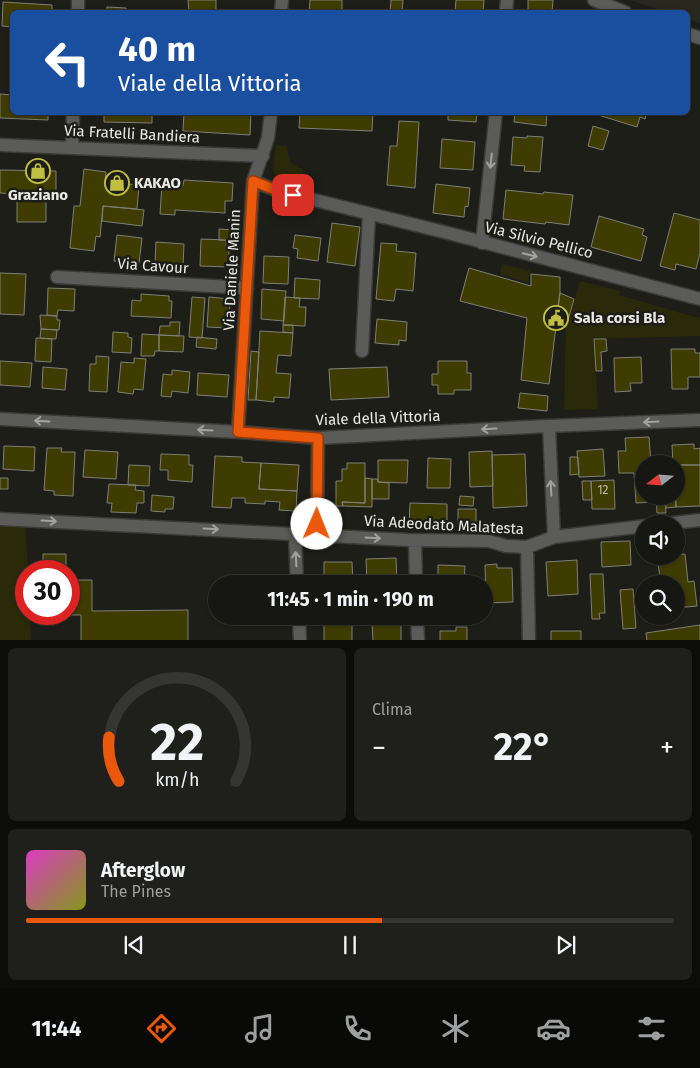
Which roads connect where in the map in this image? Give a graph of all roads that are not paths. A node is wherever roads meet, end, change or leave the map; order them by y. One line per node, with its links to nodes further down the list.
1 (594, 0): 2 (street)
2 (620, 10)
3 (73, 115): 7 (street)
4 (271, 115): 8 (street, Via Daniele Manin)
5 (496, 115): 11 (street, one-way to 11)
6 (0, 145): 7 (street, Via Fratelli Bandiera)
7 (72, 147): 8 (street, Via Fratelli Bandiera)
8 (262, 156): 9 (street, Via Daniele Manin)
9 (253, 181): 10 (street, Via Silvio Pellico); 13 (street, Via Daniele Manin)
10 (369, 214): 11 (street, Via Silvio Pellico); 15 (street)
11 (482, 243): 14 (street, Via Silvio Pellico, one-way to 14)
12 (57, 276): 13 (street, Via Cavour)
13 (247, 288): 19 (street, Via Daniele Manin)
14 (700, 299)
15 (362, 351)
16 (0, 419): 19 (street, Viale della Vittoria, one-way to 16)
17 (700, 420): 18 (street, Viale della Vittoria, one-way to 18)
18 (549, 426): 20 (street, Viale della Vittoria, one-way to 20); 27 (street, one-way to 18)
19 (238, 432): 20 (street, Viale della Vittoria)
20 (318, 438): 26 (street)
21 (0, 519): 25 (street, Via Adeodato Malatesta, one-way to 25)
22 (700, 520): 23 (street)
23 (685, 522)
24 (635, 527): 27 (street, Via Adeodato Malatesta)
25 (295, 534): 26 (street, Via Adeodato Malatesta); 30 (street, one-way to 25)
26 (317, 535): 28 (street, Via Adeodato Malatesta, one-way to 28)
27 (554, 537): 29 (street, Via Adeodato Malatesta)
28 (415, 540): 29 (street, Via Adeodato Malatesta); 31 (street)
29 (526, 547): 36 (street)
30 (297, 575)
31 (416, 575)
32 (299, 625): 34 (street)
33 (417, 625): 35 (street)
34 (300, 640)
35 (418, 640)
36 (529, 640)

